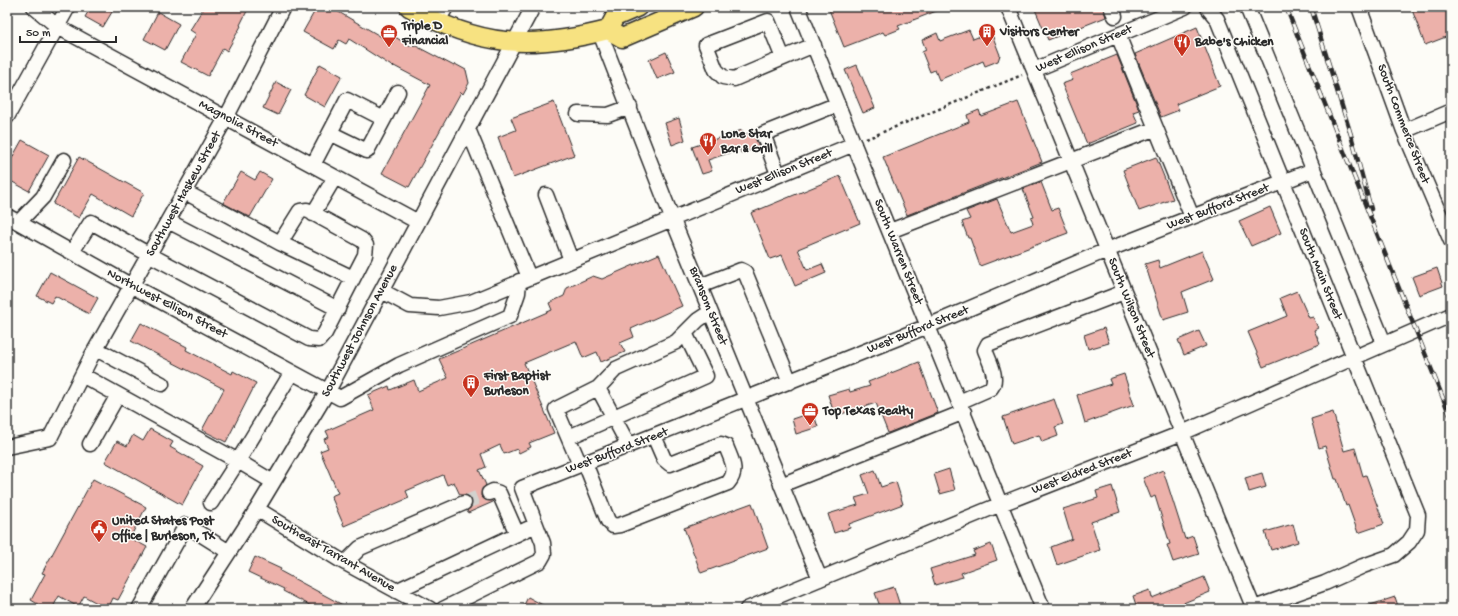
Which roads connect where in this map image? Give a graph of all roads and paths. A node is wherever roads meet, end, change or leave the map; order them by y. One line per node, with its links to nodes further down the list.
1 (34, 7): 15 (street, Magnolia Street)
2 (68, 7): 15 (street)
3 (283, 7): 28 (street, Southwest Haskew Street)
4 (533, 7): 18 (street, Southwest Johnson Avenue)
5 (638, 7): 16 (main road)
6 (694, 7): 16 (main road)
7 (798, 7): 19 (street, South Warren Street)
8 (1008, 7): 21 (street, South Wilson Street)
9 (1185, 7): 17 (street, West Ellison Street)
10 (1209, 7): 41 (street, South Main Street)
11 (1248, 7): 38 (street)
12 (1359, 7): 32 (street, South Commerce Street)
13 (415, 9): 14 (main road)
14 (442, 14): 18 (main road)
15 (58, 26): 27 (street); 28 (street, Magnolia Street)
16 (604, 32): 18 (main road); 24 (street, Bransom Street)
17 (1118, 35): 21 (street, West Ellison Street); 30 (street)
18 (513, 43): 31 (street, Southwest Johnson Avenue)
19 (814, 44): 20 (street); 23 (street, South Warren Street)
20 (784, 58): 20 (street)
21 (1034, 70): 34 (path, West Ellison Street); 36 (street, South Wilson Street)
22 (398, 92): 29 (street)
23 (838, 104): 34 (street, South Warren Street); 39 (street)
24 (630, 108): 26 (street); 46 (street, Bransom Street)
25 (1451, 111): 32 (street)
26 (578, 114)
27 (7, 117)
28 (226, 118): 37 (street, Magnolia Street); 42 (street, Southwest Haskew Street)
29 (384, 119): 33 (street); 33 (street)
30 (1156, 128): 36 (street); 45 (street)
31 (468, 129): 49 (street, Southwest Johnson Avenue); 58 (street)
32 (1404, 131): 51 (street, South Commerce Street)
33 (330, 133): 37 (street)
34 (854, 144): 39 (street, West Ellison Street); 50 (street, South Warren Street)
35 (64, 160): 47 (street)
36 (1071, 161): 50 (street); 53 (street, South Wilson Street)
37 (313, 165): 40 (street, Magnolia Street)
38 (1313, 170): 41 (street, West Bufford Street); 68 (street)
39 (778, 174): 46 (street, West Ellison Street)
40 (335, 177): 44 (street); 49 (street, Magnolia Street)
41 (1283, 182): 45 (street, West Bufford Street); 70 (street, South Main Street)
42 (185, 192): 48 (street, Southwest Haskew Street); 52 (street)
43 (546, 195): 56 (street)
44 (313, 214): 52 (street); 57 (street)
45 (1192, 217): 53 (street, West Bufford Street)
46 (672, 218): 56 (street, West Ellison Street); 60 (street, Bransom Street)
47 (13, 219): 54 (street, Northwest Ellison Street)
48 (168, 221): 55 (street, Southwest Haskew Street); 63 (street)
49 (418, 222): 61 (street, Southwest Johnson Avenue)
50 (890, 231): 66 (street, South Warren Street)
51 (1451, 241)
52 (280, 243): 57 (street)
53 (1107, 250): 62 (street, South Wilson Street); 66 (street, West Bufford Street)
54 (72, 252): 55 (street); 59 (street, Northwest Ellison Street)
55 (150, 255): 59 (street, Southwest Haskew Street); 63 (street)
56 (571, 260): 58 (street, West Ellison Street)
57 (353, 278): 63 (street)
58 (524, 279): 61 (street, West Ellison Street); 76 (street, Northwest Ellison Street)
59 (132, 286): 69 (street, Southwest Haskew Street); 71 (street, Northwest Ellison Street)
60 (700, 286): 64 (street, Bransom Street); 73 (street)
61 (382, 291): 76 (street, Southwest Johnson Avenue)
62 (1124, 292): 79 (street); 81 (street, South Wilson Street)
63 (338, 309)
64 (710, 312): 67 (street); 78 (street, Bransom Street)
65 (1451, 315): 68 (street, West Eldred Street)
66 (928, 326): 73 (street, West Bufford Street); 79 (street, South Warren Street)
67 (685, 333): 75 (street); 80 (street)
68 (1384, 344): 70 (street, West Eldred Street)
69 (94, 353): 72 (street, Southwest Haskew Street); 74 (street)
70 (1354, 357): 81 (street, West Eldred Street); 108 (street, South Main Street)
71 (292, 372): 76 (street, Northwest Ellison Street); 87 (street)
72 (82, 375): 77 (street); 86 (street, Southwest Haskew Street)
73 (790, 382): 78 (street, West Bufford Street)
74 (162, 384)
75 (598, 388): 80 (street); 83 (street)
76 (328, 391): 89 (street, Southwest Johnson Avenue)
77 (118, 394): 84 (street); 87 (street)
78 (747, 400): 82 (street, West Bufford Street); 90 (street, Bransom Street)
79 (962, 407): 90 (street); 94 (street, South Warren Street)
80 (614, 418): 83 (street); 85 (street)
81 (1182, 433): 94 (street, West Eldred Street); 108 (street, South Wilson Street)
82 (654, 436): 85 (street, West Bufford Street); 88 (street)
83 (569, 437): 88 (street)
84 (90, 444)
85 (629, 446): 88 (street, West Bufford Street)
86 (7, 447)
87 (238, 462): 89 (street); 92 (street)
88 (583, 464): 96 (street, West Bufford Street)
89 (273, 482): 95 (street, Southwest Johnson Avenue)
90 (781, 485): 100 (street, Bransom Street)
91 (489, 493): 97 (street)
92 (211, 503)
93 (464, 503): 99 (street)
94 (1001, 504): 100 (street, West Eldred Street); 107 (street, South Warren Street)
95 (257, 509): 98 (street, Southwest Johnson Avenue); 99 (street, Southeast Tarrant Avenue)
96 (536, 525): 97 (street); 105 (street)
97 (517, 534): 101 (street)
98 (229, 552): 102 (street); 103 (street, Southwest Johnson Avenue)
99 (345, 563): 101 (street, Southeast Tarrant Avenue)
100 (820, 579): 106 (street, West Eldred Street)
101 (396, 591): 104 (street, Southeast Tarrant Avenue)
102 (139, 609)
103 (192, 609)
104 (430, 609)
105 (443, 609)
106 (748, 609)
107 (1043, 609)
108 (1253, 609)

